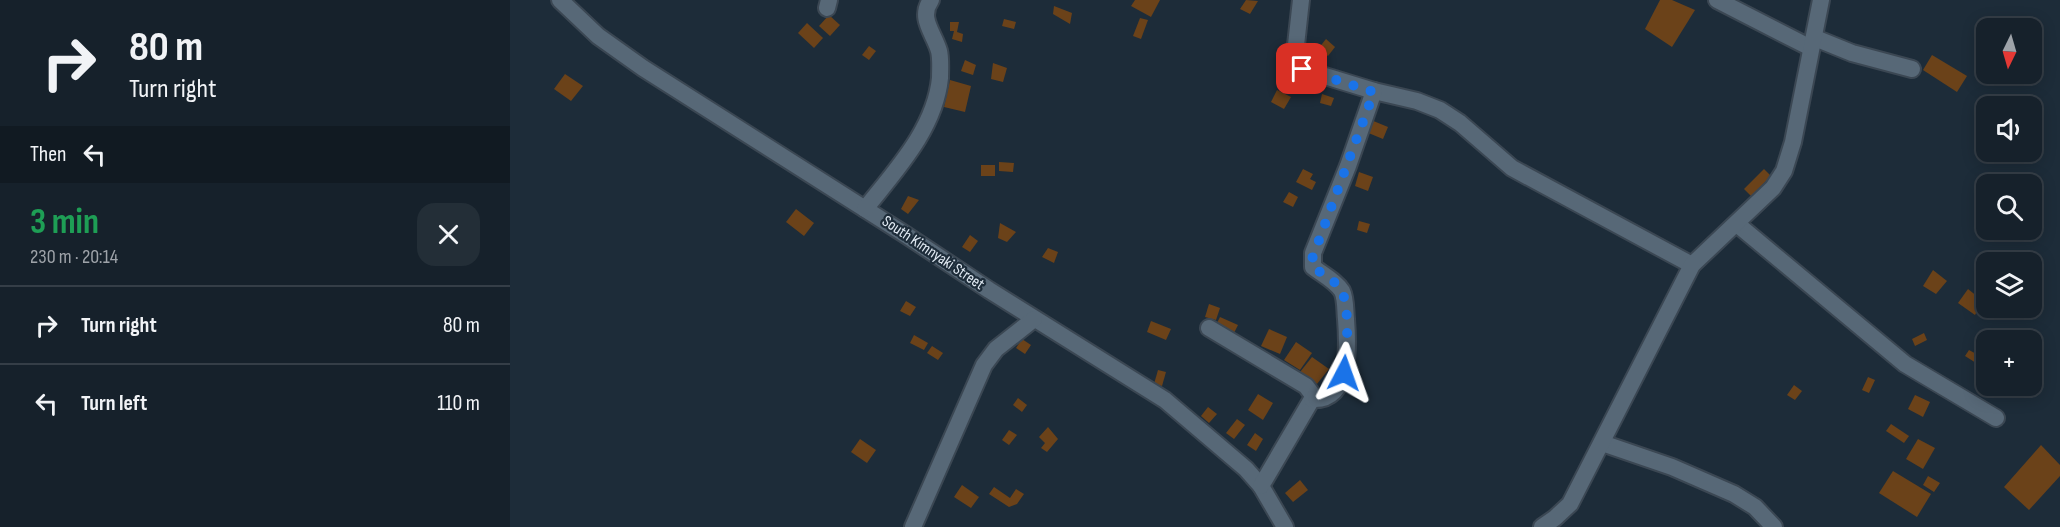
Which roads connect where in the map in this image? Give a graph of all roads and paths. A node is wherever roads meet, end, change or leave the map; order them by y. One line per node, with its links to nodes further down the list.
1 (560, 0): 9 (street, South Kimnyaki Street)
2 (931, 0): 9 (street)
3 (1301, 0): 8 (street)
4 (1717, 0): 6 (street)
5 (1821, 0): 6 (street)
6 (1813, 43): 7 (street); 10 (street)
7 (1912, 69)
8 (1374, 92): 11 (street); 14 (street)
9 (865, 209): 12 (street, South Kimnyaki Street)
10 (1737, 224): 11 (street); 15 (street)
11 (1692, 265): 16 (street)
12 (1034, 319): 17 (street, South Kimnyaki Street); 18 (street)
13 (1209, 328): 14 (street)
14 (1312, 399): 17 (street)
15 (1996, 417)
16 (1602, 443): 20 (street); 21 (street)
17 (1261, 486): 19 (street, South Kimnyaki Street)
18 (913, 527)
19 (1285, 527)
20 (1542, 527)
21 (1774, 527)

